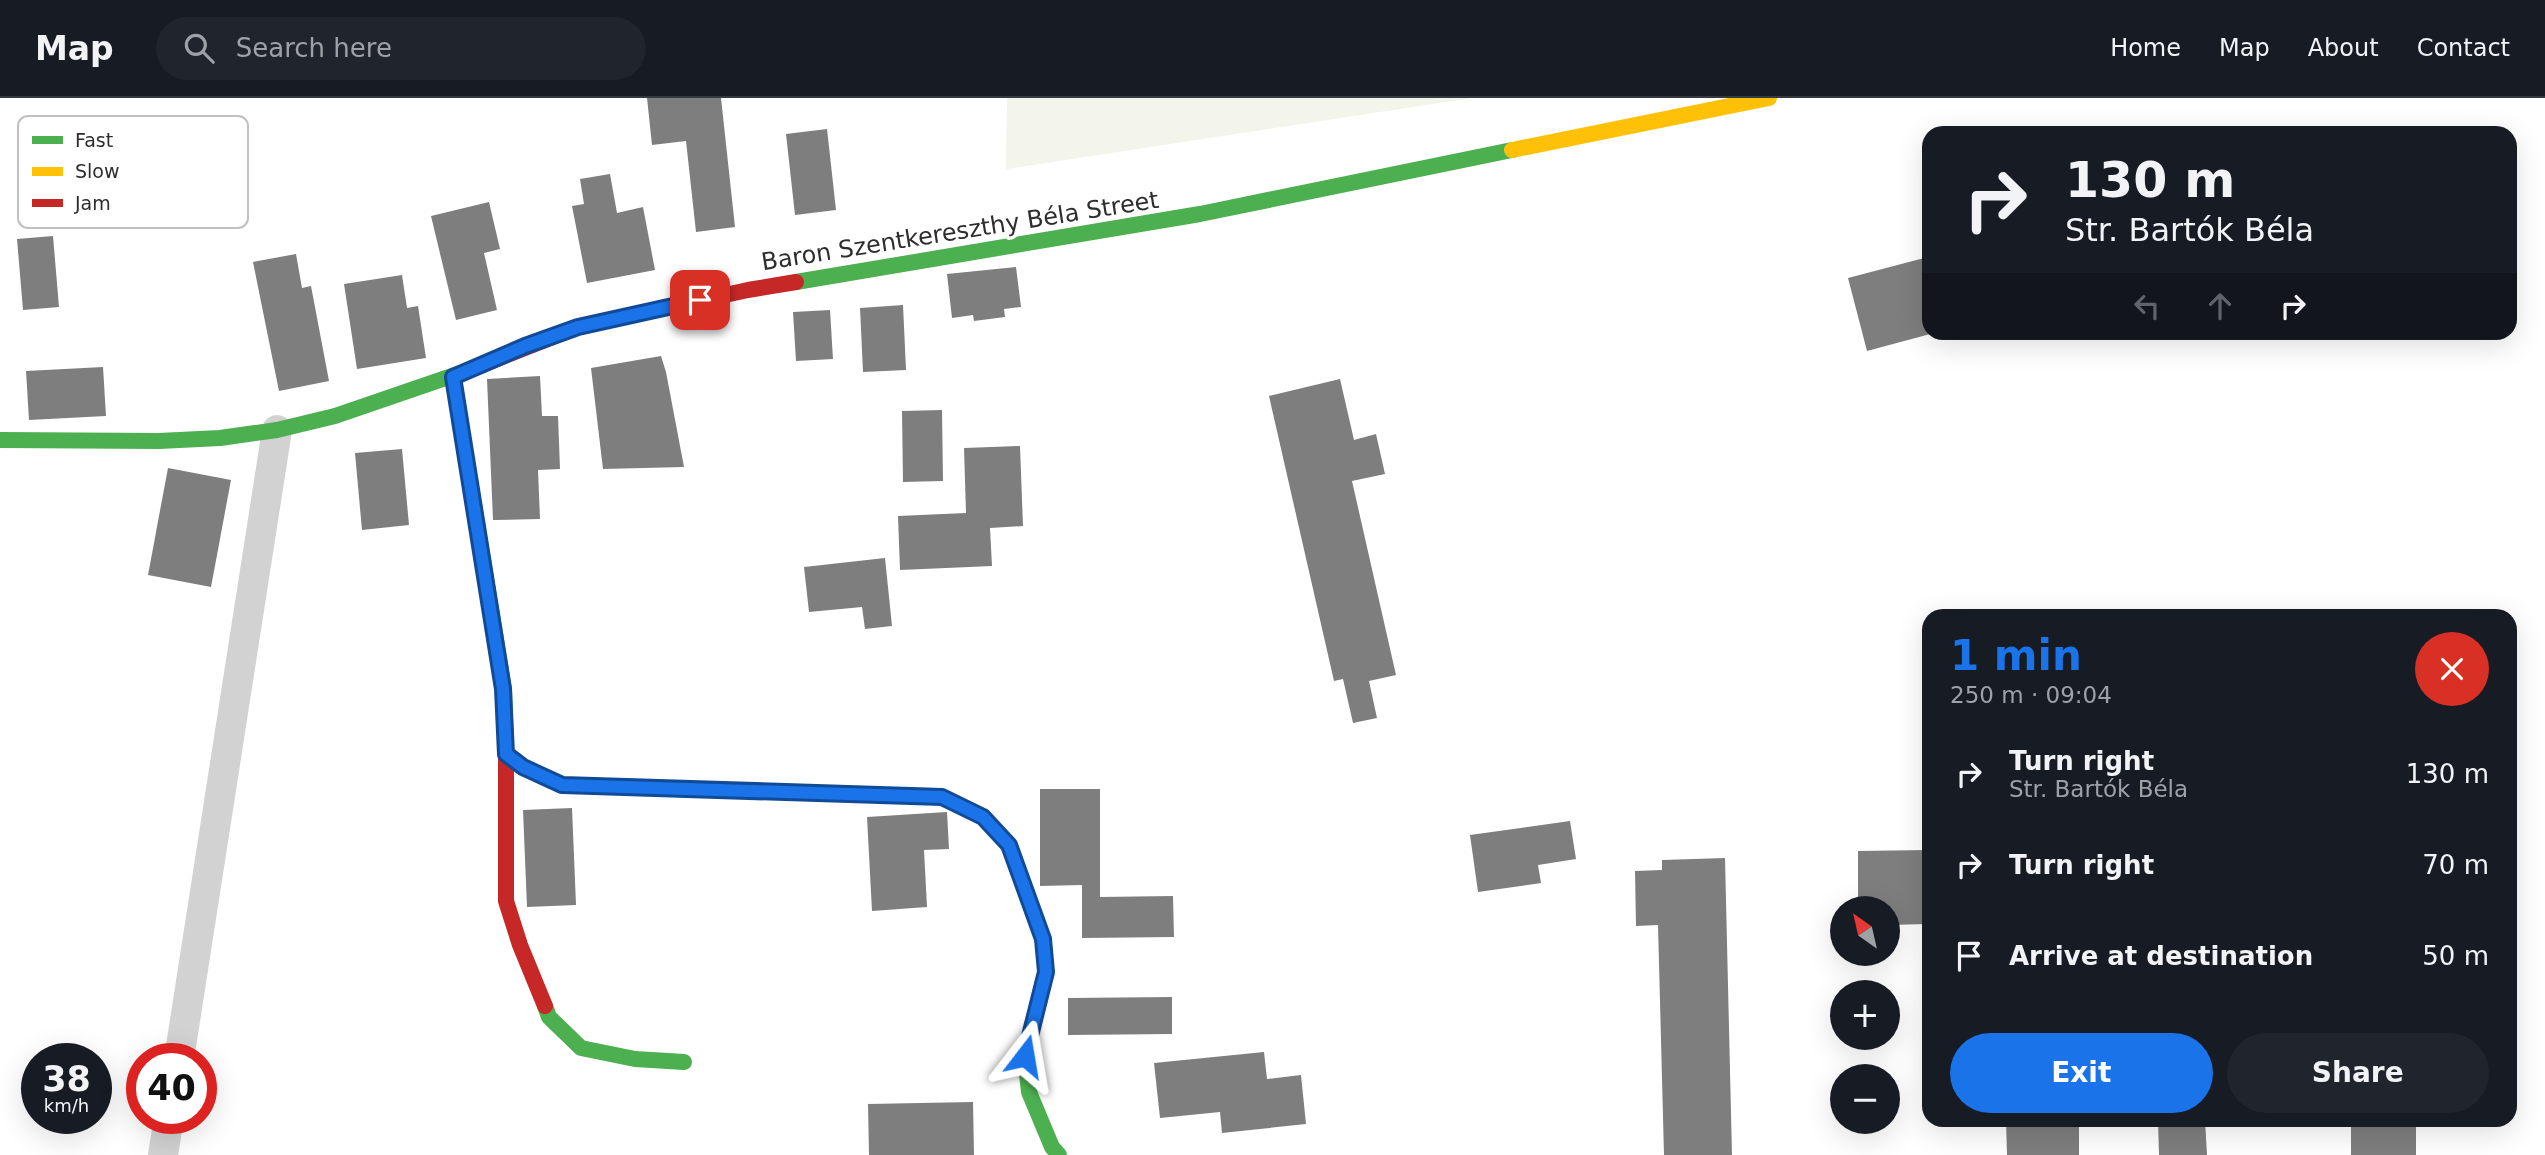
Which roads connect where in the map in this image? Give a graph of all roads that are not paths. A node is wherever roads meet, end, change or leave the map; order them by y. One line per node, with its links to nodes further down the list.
1 (1769, 98): 2 (street, Baron Szentkereszthy Béla Street)
2 (453, 377): 3 (street, Baron Szentkereszthy Béla Street); 5 (street)
3 (277, 430): 4 (street, Baron Szentkereszthy Béla Street); 6 (street)
4 (0, 440)
5 (506, 754): 7 (street); 10 (street)
6 (181, 1043)
7 (684, 1062)
8 (166, 1134): 9 (street)
9 (163, 1155)
10 (1059, 1155)

